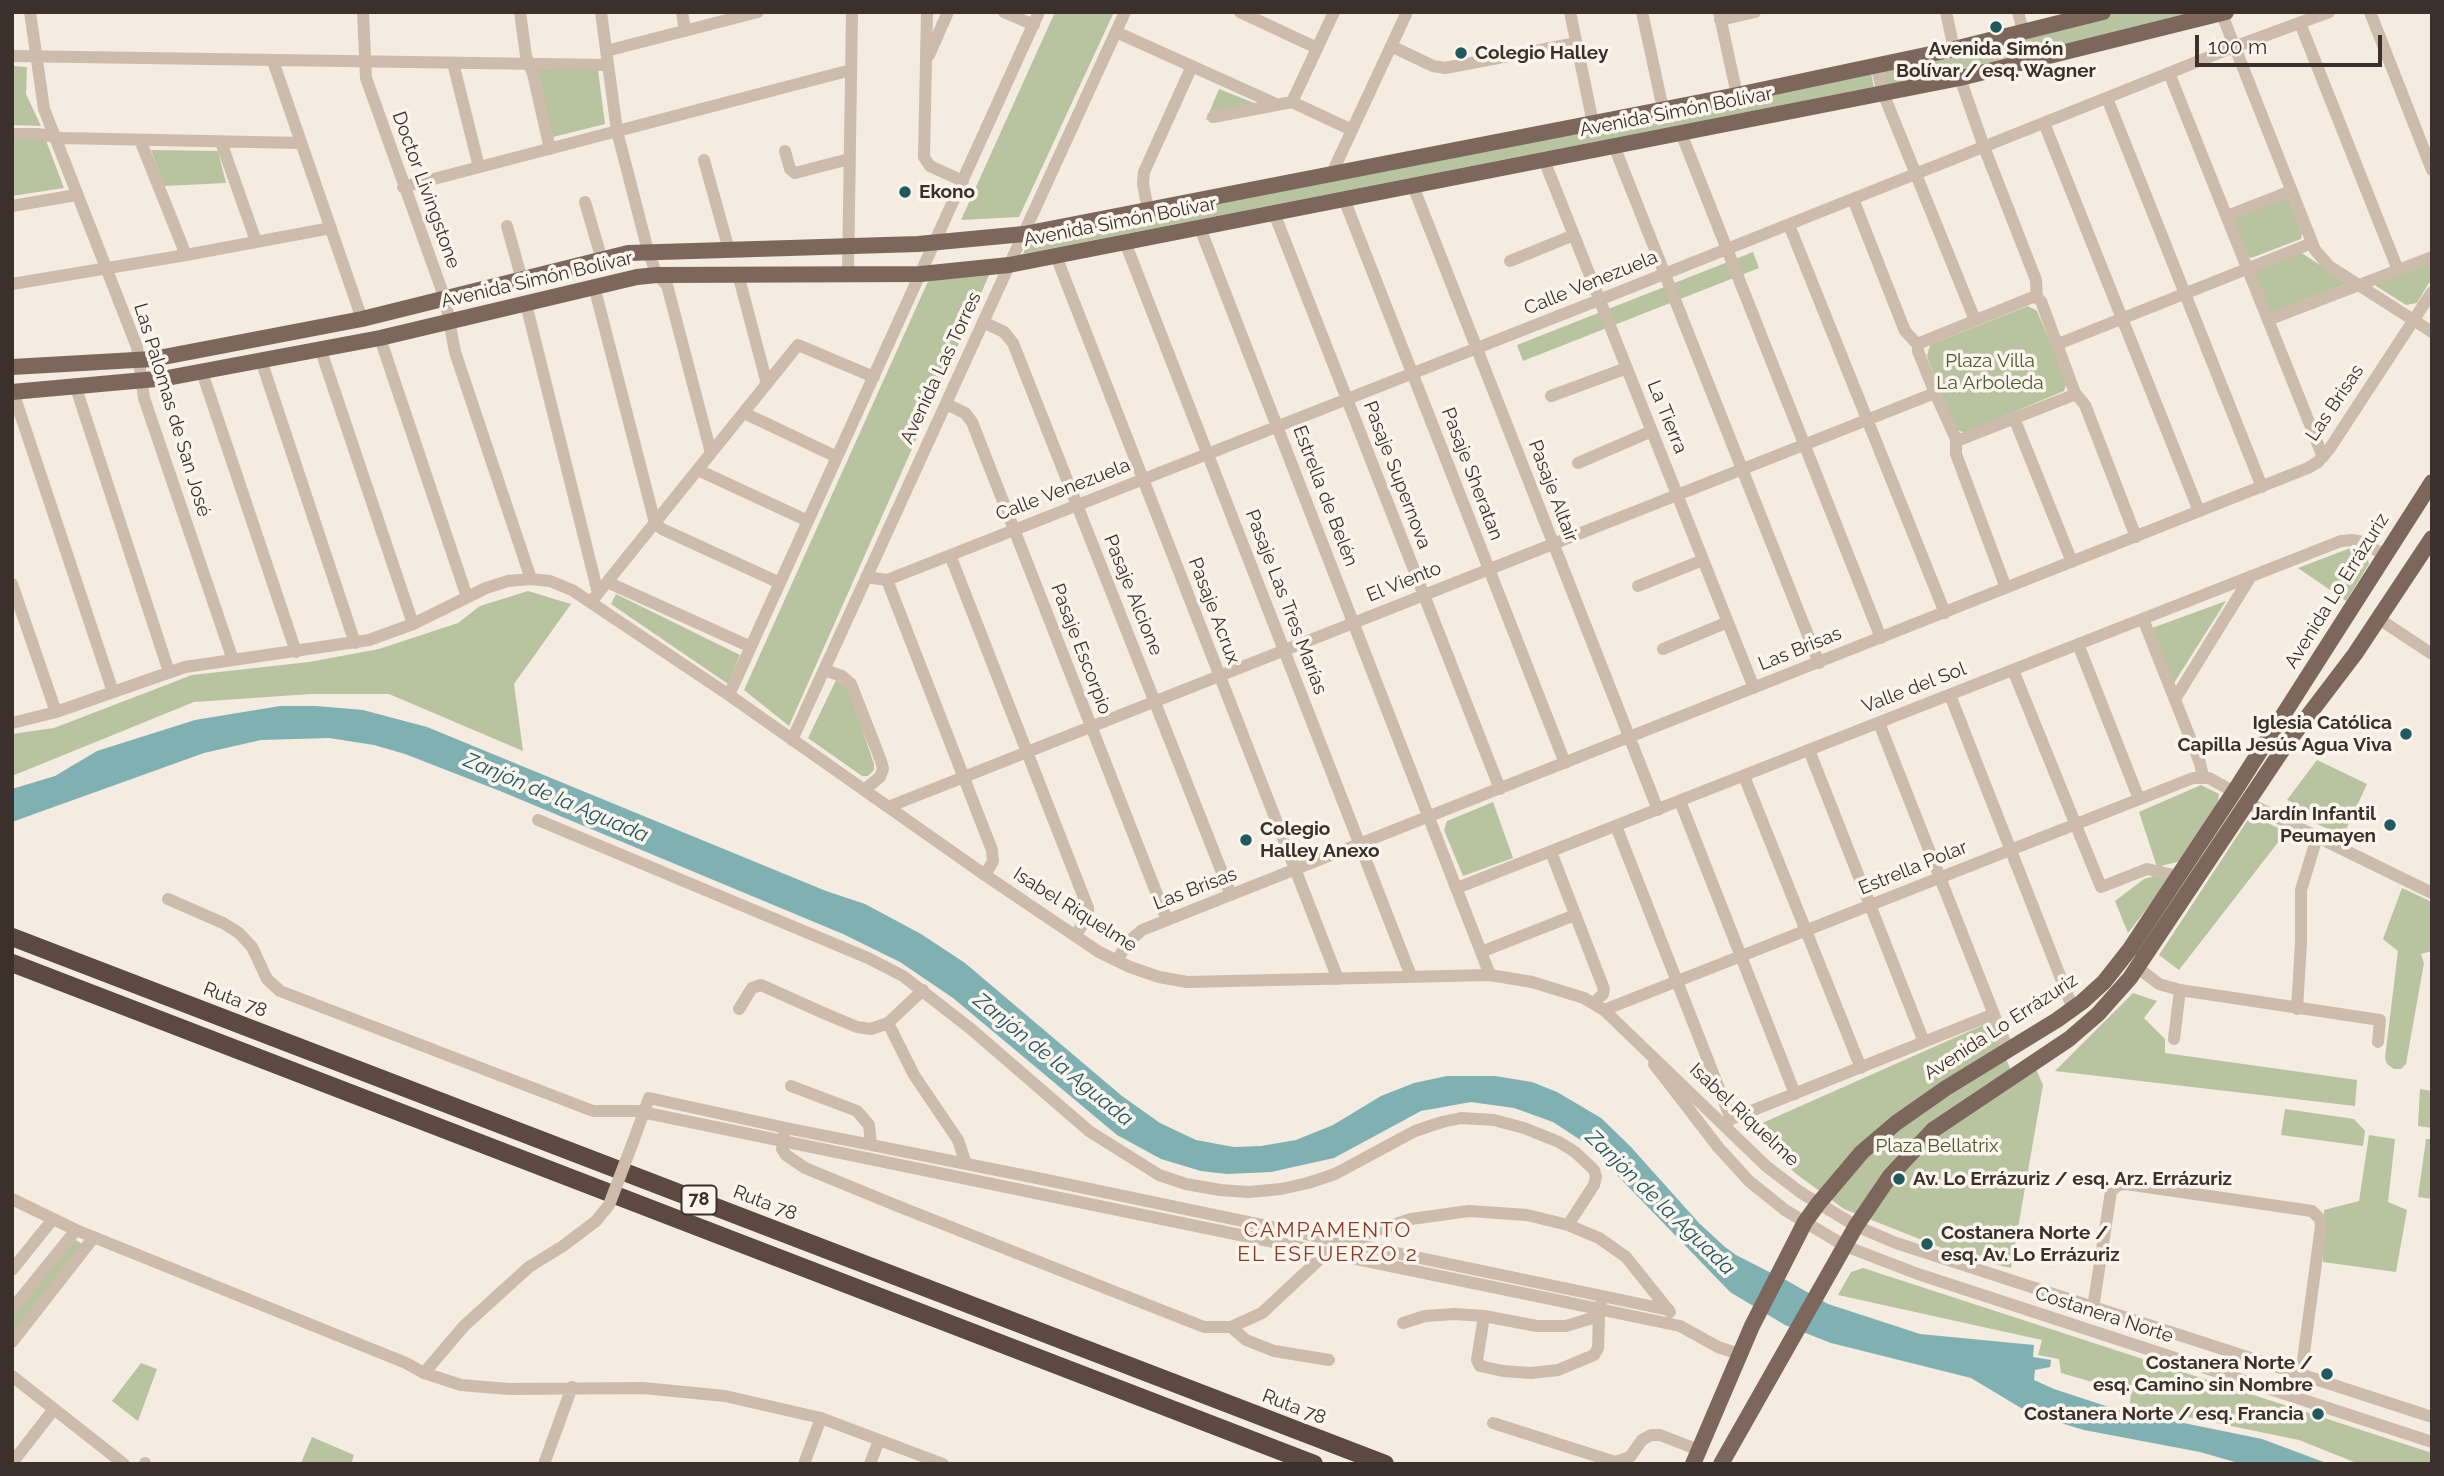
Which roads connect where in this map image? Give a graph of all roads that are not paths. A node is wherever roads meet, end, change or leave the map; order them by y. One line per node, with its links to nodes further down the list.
1 (30, 12): 38 (street, Las Palomas de San José)
2 (363, 12): 41 (street, Doctor Livingstone)
3 (520, 12): 43 (street)
4 (601, 12): 36 (street)
5 (682, 12): 28 (street)
6 (758, 12): 28 (street)
7 (852, 12): 47 (street)
8 (927, 12): 40 (street)
9 (948, 12): 40 (street)
10 (1004, 12): 27 (street)
11 (1039, 12): 27 (street)
12 (1125, 12): 30 (street, Avenida Las Torres)
13 (1240, 12): 34 (street)
14 (1334, 12): 34 (street)
15 (1407, 12): 32 (street)
16 (1570, 12): 31 (street)
17 (1642, 12): 55 (street)
18 (1755, 12): 25 (street)
19 (1946, 12): 35 (street)
20 (2018, 12): 29 (street)
21 (2329, 12): 26 (street, Calle Venezuela)
22 (2370, 12): 75 (street)
23 (2096, 13): 29 (main road, Avenida Simón Bolívar)
24 (2223, 13): 33 (street); 49 (main road, Avenida Simón Bolívar)
25 (1720, 16): 51 (street)
26 (2300, 23): 33 (street, Calle Venezuela); 112 (street)
27 (1034, 25): 78 (street)
28 (685, 31): 36 (street)
29 (2023, 31): 35 (main road, Avenida Simón Bolívar)
30 (1116, 32): 46 (street); 94 (street, Avenida Las Torres)
31 (1577, 43): 32 (street); 57 (street)
32 (1391, 46): 59 (street)
33 (2234, 47): 48 (street, Calle Venezuela); 81 (street)
34 (1317, 48): 53 (street)
35 (1954, 49): 45 (main road, Avenida Simón Bolívar)
36 (606, 51): 44 (street)
37 (12, 56): 38 (street)
38 (36, 57): 39 (street); 63 (street, Las Palomas de San José)
39 (273, 61): 41 (street); 66 (street)
40 (926, 61): 78 (street)
41 (363, 63): 42 (street); 80 (street, Doctor Livingstone)
42 (453, 63): 43 (street); 74 (street)
43 (529, 64): 44 (street); 69 (street)
44 (608, 65): 60 (street)
45 (1876, 65): 50 (street); 51 (main road, Avenida Simón Bolívar)
46 (1192, 66): 54 (street); 87 (street)
47 (851, 70): 60 (street); 71 (street)
48 (2169, 73): 52 (street, Calle Venezuela); 89 (street)
49 (1959, 78): 50 (main road, Avenida Simón Bolívar); 68 (street)
50 (1883, 93): 61 (main road, Avenida Simón Bolívar); 77 (street)
51 (1737, 95): 55 (main road, Avenida Simón Bolívar)
52 (2107, 97): 58 (street, Calle Venezuela); 123 (street)
53 (1292, 102): 54 (street); 59 (street)
54 (1276, 104): 56 (street)
55 (1662, 109): 57 (main road, Avenida Simón Bolívar)
56 (1213, 117)
57 (1593, 123): 76 (main road, Avenida Simón Bolívar)
58 (2044, 123): 68 (street, Calle Venezuela); 128 (street)
59 (1352, 130): 76 (street)
60 (617, 131): 69 (street); 103 (street)
61 (1681, 133): 67 (main road, Avenida Simón Bolívar); 102 (street)
62 (12, 134): 63 (street)
63 (54, 137): 64 (street); 82 (street, Las Palomas de San José)
64 (140, 140): 65 (street); 104 (street)
65 (221, 142): 66 (street); 96 (street)
66 (302, 143): 92 (street)
67 (1614, 146): 73 (main road, Avenida Simón Bolívar); 116 (street)
68 (1984, 147): 77 (street, Calle Venezuela); 124 (street)
69 (550, 149): 74 (street)
70 (785, 151): 71 (street)
71 (849, 159): 100 (street)
72 (704, 160): 101 (street)
73 (1544, 160): 79 (main road, Avenida Simón Bolívar); 95 (street, La Tierra)
74 (478, 167): 80 (street)
75 (2432, 170)
76 (1332, 173): 87 (main road, Avenida Simón Bolívar)
77 (1917, 173): 84 (street, Calle Venezuela); 130 (street)
78 (963, 181): 97 (street)
79 (1413, 186): 83 (main road, Avenida Simón Bolívar); 140 (street, Pasaje Altair)
80 (403, 187): 125 (street, Doctor Livingstone)
81 (2291, 191): 89 (street); 99 (street)
82 (76, 195): 86 (street); 110 (street, Las Palomas de San José)
83 (1344, 199): 88 (main road, Avenida Simón Bolívar); 146 (street, Pasaje Sheratan)
84 (1853, 199): 90 (street, Calle Venezuela); 138 (street)
85 (585, 202): 107 (street)
86 (12, 206)
87 (1148, 210): 94 (main road, Avenida Simón Bolívar)
88 (1274, 213): 93 (main road, Avenida Simón Bolívar); 155 (street, Pasaje Supernova)
89 (2227, 216): 111 (street)
90 (1789, 225): 102 (street, Calle Venezuela); 159 (street)
91 (507, 226): 118 (street)
92 (331, 228): 96 (street); 129 (street)
93 (1200, 228): 98 (main road, Avenida Simón Bolívar); 160 (street, Estrella de Belén)
94 (1024, 234): 97 (main road, Avenida Simón Bolívar); 109 (street, Avenida Las Torres)
95 (1574, 235): 108 (street); 126 (street, La Tierra)
96 (256, 241): 104 (street)
97 (935, 242): 100 (main road, Avenida Simón Bolívar); 115 (street)
98 (1125, 243): 105 (main road, Avenida Simón Bolívar); 165 (street, Pasaje Las Tres Marías)
99 (2312, 243): 111 (street); 120 (street)
100 (848, 247): 101 (main road, Avenida Simón Bolívar); 113 (street)
101 (729, 250): 103 (main road, Avenida Simón Bolívar)
102 (1727, 250): 116 (street, Calle Venezuela); 163 (street)
103 (648, 251): 107 (main road, Avenida Simón Bolívar); 117 (street)
104 (186, 256): 110 (street)
105 (1056, 256): 109 (main road, Avenida Simón Bolívar); 171 (street, Pasaje Acrux)
106 (2432, 257): 112 (street)
107 (602, 260): 118 (main road, Avenida Simón Bolívar)
108 (1510, 261)
109 (1009, 265): 115 (main road, Avenida Simón Bolívar); 133 (street, Avenida Las Torres)
110 (105, 269): 119 (street); 141 (street, Las Palomas de San José)
111 (2248, 269): 123 (street); 131 (street)
112 (2398, 270): 120 (street)
113 (848, 273): 114 (main road, Avenida Simón Bolívar); 115 (main road, Avenida Simón Bolívar)
114 (738, 274): 117 (main road, Avenida Simón Bolívar); 149 (street)
115 (921, 274): 147 (street)
116 (1665, 274): 126 (street, Calle Venezuela); 170 (street)
117 (657, 275): 121 (main road, Avenida Simón Bolívar); 164 (street)
118 (522, 280): 125 (main road, Avenida Simón Bolívar)
119 (12, 284)
120 (2358, 285): 131 (street); 132 (street)
121 (594, 286): 127 (main road, Avenida Simón Bolívar); 178 (street)
122 (2432, 292): 132 (street, Las Brisas)
123 (2185, 294): 128 (street); 173 (street)
124 (2037, 298): 130 (street); 137 (street)
125 (445, 299): 129 (main road, Avenida Simón Bolívar); 134 (street, Doctor Livingstone)
126 (1600, 300): 140 (street, Calle Venezuela); 144 (street, La Tierra)
127 (526, 304): 134 (main road, Avenida Simón Bolívar); 199 (street)
128 (2122, 318): 137 (street); 176 (street)
129 (362, 319): 141 (main road, Avenida Simón Bolívar)
130 (1975, 320): 138 (street)
131 (2268, 320): 167 (street)
132 (2413, 320): 135 (street); 167 (street, Las Brisas)
133 (983, 322): 156 (street, Avenida Las Torres); 175 (street, Pasaje Alcione)
134 (449, 323): 136 (main road, Avenida Simón Bolívar); 190 (street, Doctor Livingstone)
135 (2432, 332)
136 (380, 338): 139 (main road, Avenida Simón Bolívar); 198 (street)
137 (2058, 344): 153 (street)
138 (1918, 345): 152 (street)
139 (320, 348): 142 (main road, Avenida Simón Bolívar); 205 (street)
140 (1477, 349): 146 (street, Calle Venezuela); 182 (street, Pasaje Altair)
141 (140, 360): 143 (main road, Avenida Simón Bolívar); 148 (street, Las Palomas de San José)
142 (261, 360): 145 (main road, Avenida Simón Bolívar); 207 (street)
143 (12, 367)
144 (1627, 368): 154 (street); 161 (street, La Tierra)
145 (202, 372): 148 (main road, Avenida Simón Bolívar); 212 (street)
146 (1412, 374): 155 (street, Calle Venezuela); 187 (street, Pasaje Sheratan)
147 (874, 377): 149 (street); 166 (street)
148 (142, 381): 150 (main road, Avenida Simón Bolívar); 214 (street, Las Palomas de San José)
149 (767, 384): 157 (street)
150 (76, 388): 151 (main road, Avenida Simón Bolívar); 218 (street)
151 (13, 392): 221 (street)
152 (1935, 393): 159 (street, El Viento); 162 (street)
153 (2075, 393): 158 (street); 180 (street)
154 (1551, 396)
155 (1347, 400): 160 (street, Calle Venezuela); 197 (street, Pasaje Supernova)
156 (946, 404): 179 (street, Pasaje Escorpio); 189 (street, Avenida Las Torres)
157 (744, 413): 164 (street); 166 (street)
158 (2014, 418): 162 (street); 186 (street)
159 (1867, 420): 163 (street, El Viento); 200 (street)
160 (1278, 427): 165 (street, Calle Venezuela); 204 (street, Estrella de Belén)
161 (1652, 432): 168 (street); 174 (street, La Tierra)
162 (1956, 439): 196 (street)
163 (1804, 445): 170 (street, El Viento); 206 (street)
164 (712, 453): 169 (street)
165 (1207, 454): 171 (street, Calle Venezuela); 211 (street, Pasaje Las Tres Marías)
166 (837, 457): 177 (street)
167 (2323, 457): 173 (street, Las Brisas)
168 (1578, 463)
169 (698, 470): 177 (street); 178 (street)
170 (1742, 470): 174 (street, El Viento); 215 (street)
171 (1143, 480): 175 (street, Calle Venezuela); 219 (street, Pasaje Acrux)
172 (2432, 482): 184 (main road, Avenida Lo Errázuriz)
173 (2262, 487): 176 (street, Las Brisas)
174 (1677, 495): 182 (street, El Viento); 185 (street, La Tierra)
175 (1077, 505): 179 (street, Calle Venezuela); 225 (street, Pasaje Alcione)
176 (2199, 511): 180 (street, Las Brisas)
177 (808, 521): 193 (street)
178 (655, 523): 192 (street); 193 (street)
179 (1014, 530): 183 (street, Calle Venezuela); 229 (street, Pasaje Escorpio)
180 (2136, 537): 186 (street, Las Brisas)
181 (2432, 538): 202 (main road)
182 (1553, 544): 187 (street, El Viento); 230 (street, Pasaje Altair)
183 (950, 555): 191 (street, Calle Venezuela); 233 (street)
184 (2384, 555): 188 (street, Valle del Sol); 240 (main road, Avenida Lo Errázuriz)
185 (1703, 560): 195 (street); 203 (street, La Tierra)
186 (2072, 562): 196 (street, Las Brisas)
187 (1489, 569): 197 (street, El Viento); 234 (street, Pasaje Sheratan)
188 (2251, 576): 201 (street, Valle del Sol); 224 (street)
189 (866, 578): 191 (street, Calle Venezuela); 216 (street, Avenida Las Torres)
190 (531, 579): 198 (street); 199 (street, Isabel Riquelme)
191 (887, 580): 236 (street)
192 (607, 582): 199 (street); 209 (street)
193 (780, 583): 209 (street)
194 (12, 584): 226 (street)
195 (1638, 586)
196 (2006, 588): 200 (street, Las Brisas)
197 (1424, 595): 204 (street, El Viento); 238 (street, Pasaje Supernova)
198 (467, 597): 205 (street)
199 (595, 598): 222 (street, Isabel Riquelme)
200 (1945, 613): 206 (street, Las Brisas)
201 (2143, 619): 208 (street, Valle del Sol); 224 (street)
202 (2379, 619): 213 (street); 243 (main road)
203 (1728, 622): 210 (street); 220 (street, La Tierra)
204 (1354, 623): 211 (street, El Viento); 246 (street, Estrella de Belén)
205 (413, 624): 207 (street)
206 (1881, 638): 215 (street, Las Brisas)
207 (355, 643): 212 (street)
208 (2078, 644): 217 (street, Valle del Sol); 241 (street)
209 (751, 647): 222 (street)
210 (1662, 649)
211 (1284, 650): 219 (street, El Viento); 251 (street, Pasaje Las Tres Marías)
212 (296, 652): 214 (street)
213 (2432, 654)
214 (233, 660): 218 (street)
215 (1819, 663): 220 (street, Las Brisas)
216 (824, 670): 231 (street, Avenida Las Torres); 239 (street)
217 (2013, 670): 223 (street, Valle del Sol); 248 (street)
218 (169, 672): 221 (street)
219 (1219, 676): 225 (street, El Viento); 254 (street, Pasaje Acrux)
220 (1754, 688): 230 (street, Las Brisas)
221 (113, 692): 226 (street)
222 (729, 695): 231 (street, Isabel Riquelme)
223 (1950, 695): 228 (street, Valle del Sol); 252 (street)
224 (2175, 699): 237 (street)
225 (1155, 701): 229 (street, El Viento); 260 (street, Pasaje Alcione)
226 (56, 712): 227 (street)
227 (12, 723)
228 (1879, 723): 232 (street, Valle del Sol); 257 (street)
229 (1091, 727): 233 (street, El Viento); 264 (street, Pasaje Escorpio)
230 (1630, 738): 234 (street, Las Brisas); 245 (street, Pasaje Altair)
231 (792, 740): 239 (street, Isabel Riquelme)
232 (1809, 750): 235 (street, Valle del Sol); 262 (street)
233 (1027, 752): 236 (street, El Viento); 266 (street)
234 (1565, 764): 238 (street, Las Brisas)
235 (1744, 776): 242 (street, Valle del Sol); 265 (street)
236 (963, 777): 244 (street, El Viento); 255 (street)
237 (2203, 777): 240 (street); 241 (street, Estrella Polar)
238 (1500, 789): 246 (street, Las Brisas)
239 (864, 790): 244 (street, Isabel Riquelme)
240 (2234, 792): 256 (main road, Avenida Lo Errázuriz)
241 (2139, 799): 248 (street, Estrella Polar)
242 (1680, 801): 245 (street, Valle del Sol); 269 (street)
243 (2248, 803): 250 (street); 272 (main road)
244 (888, 807): 255 (street, Isabel Riquelme)
245 (1658, 810): 249 (street, Valle del Sol)
246 (1430, 817): 251 (street, Las Brisas); 258 (street, Estrella de Belén)
247 (538, 820): 277 (street)
248 (2075, 825): 252 (street, Estrella Polar); 256 (street)
249 (1616, 826): 253 (street, Valle del Sol); 276 (street)
250 (2317, 837): 259 (street); 282 (street)
251 (1360, 845): 254 (street, Las Brisas); 274 (street, Pasaje Las Tres Marías)
252 (2010, 850): 257 (street, Estrella Polar); 281 (street)
253 (1551, 852): 258 (street, Valle del Sol); 263 (street)
254 (1296, 870): 260 (street, Las Brisas); 275 (street, Pasaje Acrux)
255 (985, 875): 266 (street, Isabel Riquelme)
256 (2178, 876): 281 (main road, Avenida Lo Errázuriz)
257 (1940, 878): 262 (street, Estrella Polar); 283 (street)
258 (1457, 888): 268 (street, Estrella de Belén)
259 (2432, 893)
260 (1231, 895): 264 (street, Las Brisas)
261 (169, 899): 293 (street)
262 (1870, 905): 265 (street, Estrella Polar); 286 (street)
263 (1575, 915): 268 (street); 279 (street)
264 (1167, 920): 270 (street, Las Brisas)
265 (1805, 930): 269 (street, Estrella Polar); 290 (street)
266 (1075, 936): 270 (street, Isabel Riquelme)
267 (12, 937): 345 (highway, Ruta 78 / 78)
268 (1481, 952): 273 (street, Estrella de Belén)
269 (1741, 956): 276 (street, Estrella Polar); 292 (street)
270 (1117, 961): 275 (street, Isabel Riquelme)
271 (12, 963): 344 (highway, 78)
272 (2138, 968): 278 (street); 309 (main road)
273 (1490, 975): 274 (street, Isabel Riquelme); 279 (street, Isabel Riquelme)
274 (1411, 976): 275 (street, Isabel Riquelme)
275 (1338, 979)
276 (1677, 981): 279 (street, Estrella Polar); 294 (street)
277 (923, 990): 284 (street); 308 (street)
278 (2180, 990): 282 (street); 285 (street)
279 (1599, 1006): 288 (street, Isabel Riquelme)
280 (739, 1009): 284 (street)
281 (2073, 1009): 289 (main road, Avenida Lo Errázuriz)
282 (2297, 1009): 287 (street)
283 (1994, 1014): 286 (street); 289 (street)
284 (888, 1023): 298 (street)
285 (2174, 1039)
286 (1924, 1042): 290 (street)
287 (2378, 1042)
288 (1644, 1049): 294 (street, Isabel Riquelme); 307 (street, Isabel Riquelme)
289 (2008, 1050): 304 (main road, Avenida Lo Errázuriz)
290 (1861, 1068): 292 (street)
291 (791, 1086): 296 (street)
292 (1795, 1094): 294 (street)
293 (644, 1112): 295 (street); 295 (street); 327 (street, bridge)
294 (1728, 1123): 304 (street, Isabel Riquelme)
295 (784, 1134): 296 (street); 297 (street); 323 (street)
296 (870, 1144): 297 (street)
297 (918, 1161): 298 (street); 301 (street)
298 (966, 1164): 299 (street)
299 (981, 1167): 300 (street); 301 (street)
300 (1037, 1178): 302 (street); 305 (street)
301 (979, 1181): 302 (street)
302 (1036, 1192): 305 (street)
303 (12, 1199): 306 (street)
304 (1818, 1204): 307 (main road, Avenida Lo Errázuriz); 309 (street, Isabel Riquelme)
305 (1166, 1212): 312 (street); 314 (street)
306 (53, 1219): 310 (street); 315 (street)
307 (1805, 1222): 313 (street, Isabel Riquelme); 325 (main road, Avenida Lo Errázuriz)
308 (1568, 1225): 312 (street); 319 (street)
309 (1856, 1226): 313 (main road); 317 (street, Costanera Norte)
310 (76, 1230): 311 (street); 318 (street)
311 (94, 1237): 324 (street); 327 (street)
312 (1347, 1242): 314 (street); 316 (street)
313 (1845, 1246): 336 (street, Costanera Norte); 346 (main road)
314 (1328, 1253): 316 (street); 323 (street)
315 (12, 1270)
316 (1601, 1307): 319 (street); 320 (street); 320 (street); 322 (street)
317 (2093, 1308): 328 (street, Costanera Norte); 328 (street)
318 (12, 1309)
319 (1669, 1310): 322 (street)
320 (1484, 1316): 321 (street)
321 (1403, 1323)
322 (1681, 1326): 325 (street)
323 (1231, 1327): 326 (street)
324 (12, 1342)
325 (1739, 1354): 337 (main road, Avenida Lo Errázuriz)
326 (1329, 1360)
327 (424, 1373): 330 (street)
328 (2301, 1375): 332 (street, Costanera Norte)
329 (12, 1376): 331 (street)
330 (572, 1387): 333 (street); 341 (street)
331 (54, 1409): 338 (street); 340 (street)
332 (2432, 1418)
333 (821, 1419): 335 (street); 342 (street)
334 (1493, 1423): 337 (street)
335 (878, 1440): 339 (street); 343 (street)
336 (2432, 1442)
337 (1696, 1457)
338 (13, 1463)
339 (937, 1463)
340 (124, 1464)
341 (544, 1464)
342 (804, 1464)
343 (870, 1464)
344 (1314, 1464)
345 (1385, 1464)
346 (1721, 1464)

